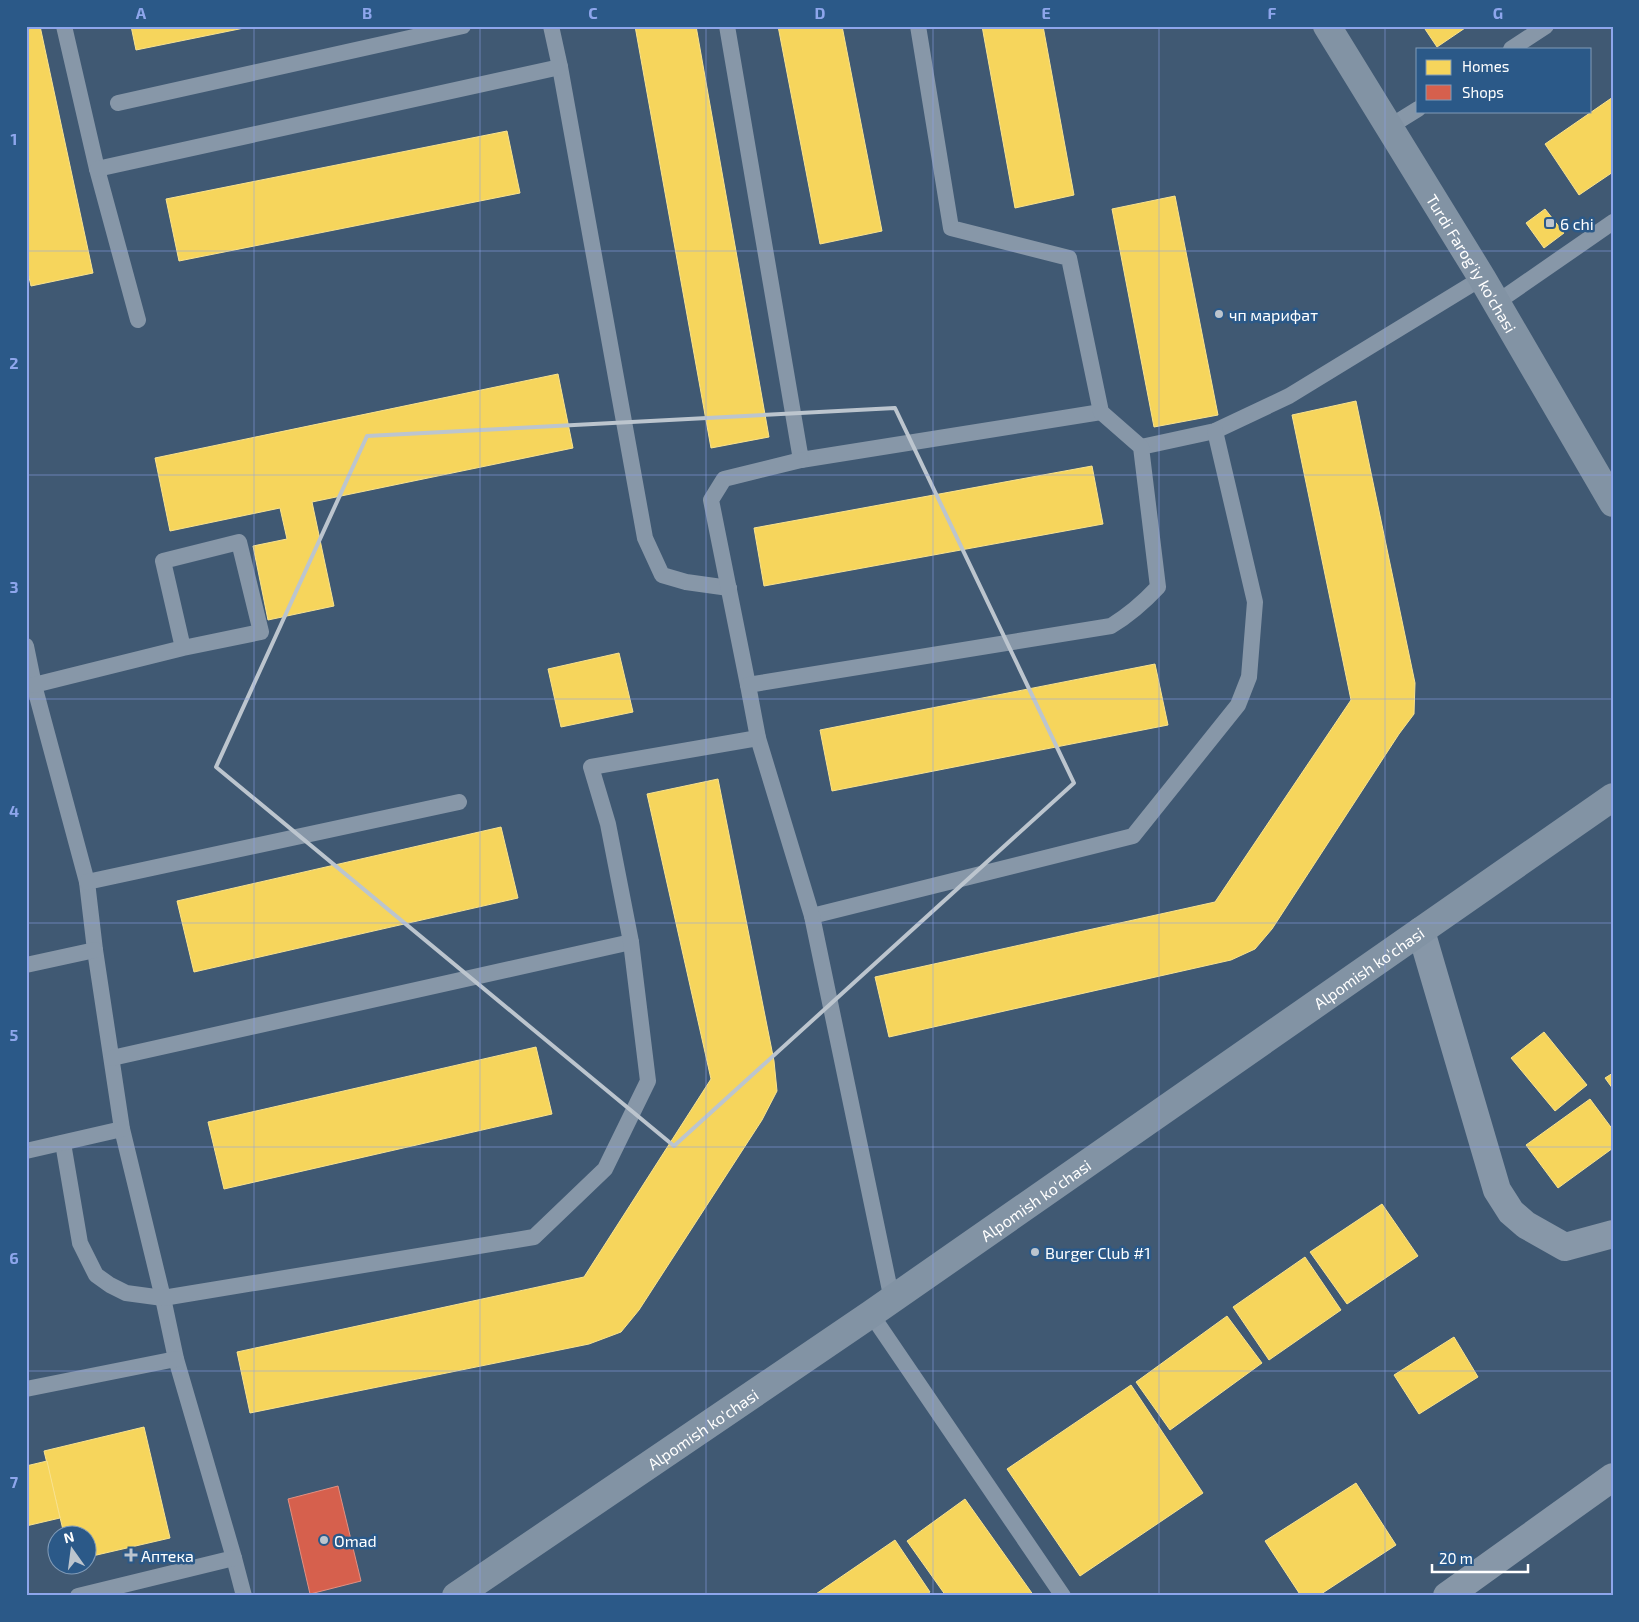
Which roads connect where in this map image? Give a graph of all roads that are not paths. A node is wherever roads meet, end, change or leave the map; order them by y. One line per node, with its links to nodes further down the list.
1 (64, 26): 13 (lane)
2 (464, 26): 10 (lane)
3 (551, 26): 9 (lane)
4 (727, 26): 21 (lane)
5 (918, 26): 18 (lane)
6 (1326, 26): 12 (street, Turdi Farog'iy ko'chasi)
7 (1546, 26): 8 (lane)
8 (1513, 48)
9 (560, 67): 13 (lane); 23 (lane)
10 (118, 103)
11 (1416, 110): 12 (lane)
12 (1389, 127): 15 (street, Turdi Farog'iy ko'chasi)
13 (97, 169): 17 (lane)
14 (1613, 222): 16 (lane)
15 (1482, 278): 16 (street, Turdi Farog'iy ko'chasi); 19 (lane)
16 (1496, 303): 22 (street, Turdi Farog'iy ko'chasi)
17 (138, 320)
18 (1101, 412): 20 (lane); 21 (lane)
19 (1214, 431): 20 (lane); 32 (lane)
20 (1141, 447): 27 (lane)
21 (801, 460): 23 (lane)
22 (1613, 503)
23 (729, 588): 27 (lane)
24 (26, 646): 26 (lane)
25 (183, 648): 25 (lane); 26 (lane)
26 (34, 685): 31 (lane)
27 (748, 685): 28 (lane)
28 (758, 738): 32 (lane); 34 (lane)
29 (1613, 797): 33 (street, Alpomish ko'chasi)
30 (459, 802): 31 (lane)
31 (86, 882): 35 (lane)
32 (812, 916): 43 (lane)
33 (1421, 931): 41 (street); 43 (street, Alpomish ko'chasi)
34 (631, 942): 37 (lane); 42 (lane)
35 (95, 950): 36 (lane); 37 (lane)
36 (26, 965)
37 (112, 1058): 38 (lane)
38 (122, 1129): 39 (lane); 42 (lane)
39 (63, 1143): 40 (lane); 42 (lane)
40 (26, 1151)
41 (1613, 1234)
42 (163, 1298): 44 (lane)
43 (881, 1307): 50 (street, Alpomish ko'chasi); 51 (lane)
44 (176, 1359): 45 (lane); 47 (lane)
45 (26, 1389)
46 (1613, 1477): 52 (street)
47 (234, 1558): 48 (lane); 49 (lane)
48 (78, 1596)
49 (244, 1596)
50 (456, 1596)
51 (1063, 1596)
52 (1447, 1596)

